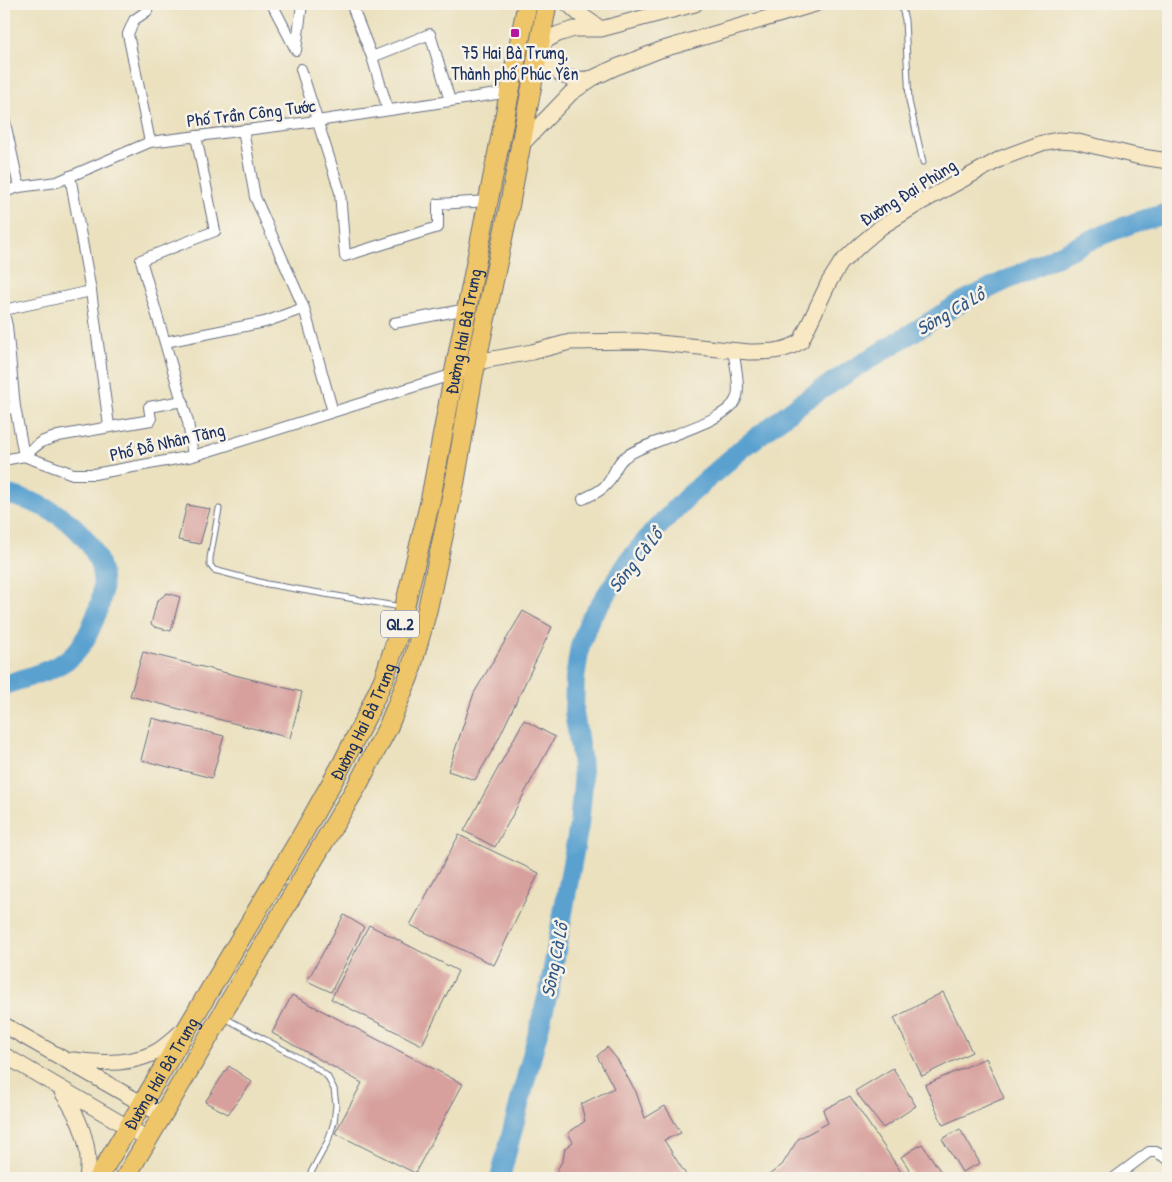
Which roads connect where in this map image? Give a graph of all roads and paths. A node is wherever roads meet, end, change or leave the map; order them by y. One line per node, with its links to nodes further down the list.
1 (148, 4): 23 (street)
2 (272, 4): 3 (street)
3 (302, 4)
4 (356, 4): 13 (street)
5 (527, 4): 16 (highway, Đường Hai Bà Trưng / QL.2)
6 (547, 4): 12 (highway, Đường Hai Bà Trưng / QL.2)
7 (568, 4): 11 (main road)
8 (695, 4): 11 (main road)
9 (816, 4): 15 (main road)
10 (901, 4): 26 (lane)
11 (601, 29): 12 (main road)
12 (538, 50): 15 (main road); 24 (highway, Đường Hai Bà Trưng / QL.2)
13 (372, 57): 17 (street); 18 (street)
14 (301, 69): 20 (street)
15 (593, 78): 24 (main road)
16 (510, 92): 17 (street, Phố Trần Công Tước); 30 (highway, Đường Hai Bà Trưng / QL.2)
17 (450, 101): 18 (street, Phố Trần Công Tước)
18 (388, 110): 20 (street, Phố Trần Công Tước)
19 (4, 118): 28 (street)
20 (316, 121): 21 (street, Phố Trần Công Tước); 30 (street)
21 (243, 130): 22 (street, Phố Trần Công Tước); 32 (street)
22 (196, 136): 23 (street, Phố Trần Công Tước); 37 (street)
23 (150, 142): 27 (street, Phố Trần Công Tước)
24 (520, 146): 39 (highway, Đường Hai Bà Trưng / QL.2)
25 (1168, 161): 38 (main road, Đường Đại Phùng)
26 (923, 162)
27 (70, 176): 28 (street, Phố Trần Công Tước); 31 (street)
28 (19, 187): 29 (street, Phố Trần Công Tước)
29 (4, 192)
30 (489, 201): 33 (highway, Đường Hai Bà Trưng / QL.2)
31 (91, 291): 34 (street); 45 (street)
32 (304, 308): 37 (street); 44 (street)
33 (467, 309): 35 (street); 40 (highway, Đường Hai Bà Trưng / QL.2)
34 (4, 312): 36 (street)
35 (394, 323)
36 (5, 327): 42 (street)
37 (165, 342): 41 (street)
38 (733, 350): 39 (main road, Đường Đại Phùng); 49 (street)
39 (476, 362): 40 (main road, Đường Đại Phùng); 52 (highway, Đường Hai Bà Trưng / QL.2)
40 (454, 374): 44 (street, Phố Đỗ Nhân Tăng); 51 (highway, Đường Hai Bà Trưng / QL.2)
41 (182, 401): 45 (street); 47 (street)
42 (15, 407): 43 (street); 46 (street)
43 (4, 410)
44 (334, 412): 47 (street, Phố Đỗ Nhân Tăng)
45 (109, 426): 46 (street)
46 (24, 456): 47 (street, Phố Đỗ Nhân Tăng); 48 (street)
47 (193, 456)
48 (4, 460)
49 (583, 499)
50 (219, 509): 51 (lane)
51 (404, 607): 52 (highway); 55 (highway, Đường Hai Bà Trưng / QL.2)
52 (427, 611): 53 (highway, Đường Hai Bà Trưng / QL.2)
53 (220, 1016): 60 (highway, Đường Hai Bà Trưng / QL.2); 67 (lane)
54 (4, 1024): 57 (main road)
55 (188, 1026): 57 (main road); 59 (highway, Đường Hai Bà Trưng / QL.2)
56 (4, 1055): 58 (main road)
57 (61, 1058): 59 (main road)
58 (60, 1088): 61 (main road); 64 (main road)
59 (142, 1104): 60 (main road); 61 (highway, Đường Hai Bà Trưng / QL.2)
60 (162, 1115): 62 (highway, Đường Hai Bà Trưng / QL.2)
61 (128, 1128): 62 (main road); 65 (highway, Đường Hai Bà Trưng / QL.2)
62 (148, 1139): 66 (highway, Đường Hai Bà Trưng / QL.2)
63 (1168, 1159): 68 (street)
64 (87, 1178)
65 (98, 1178)
66 (125, 1178)
67 (308, 1178)
68 (1114, 1178)

